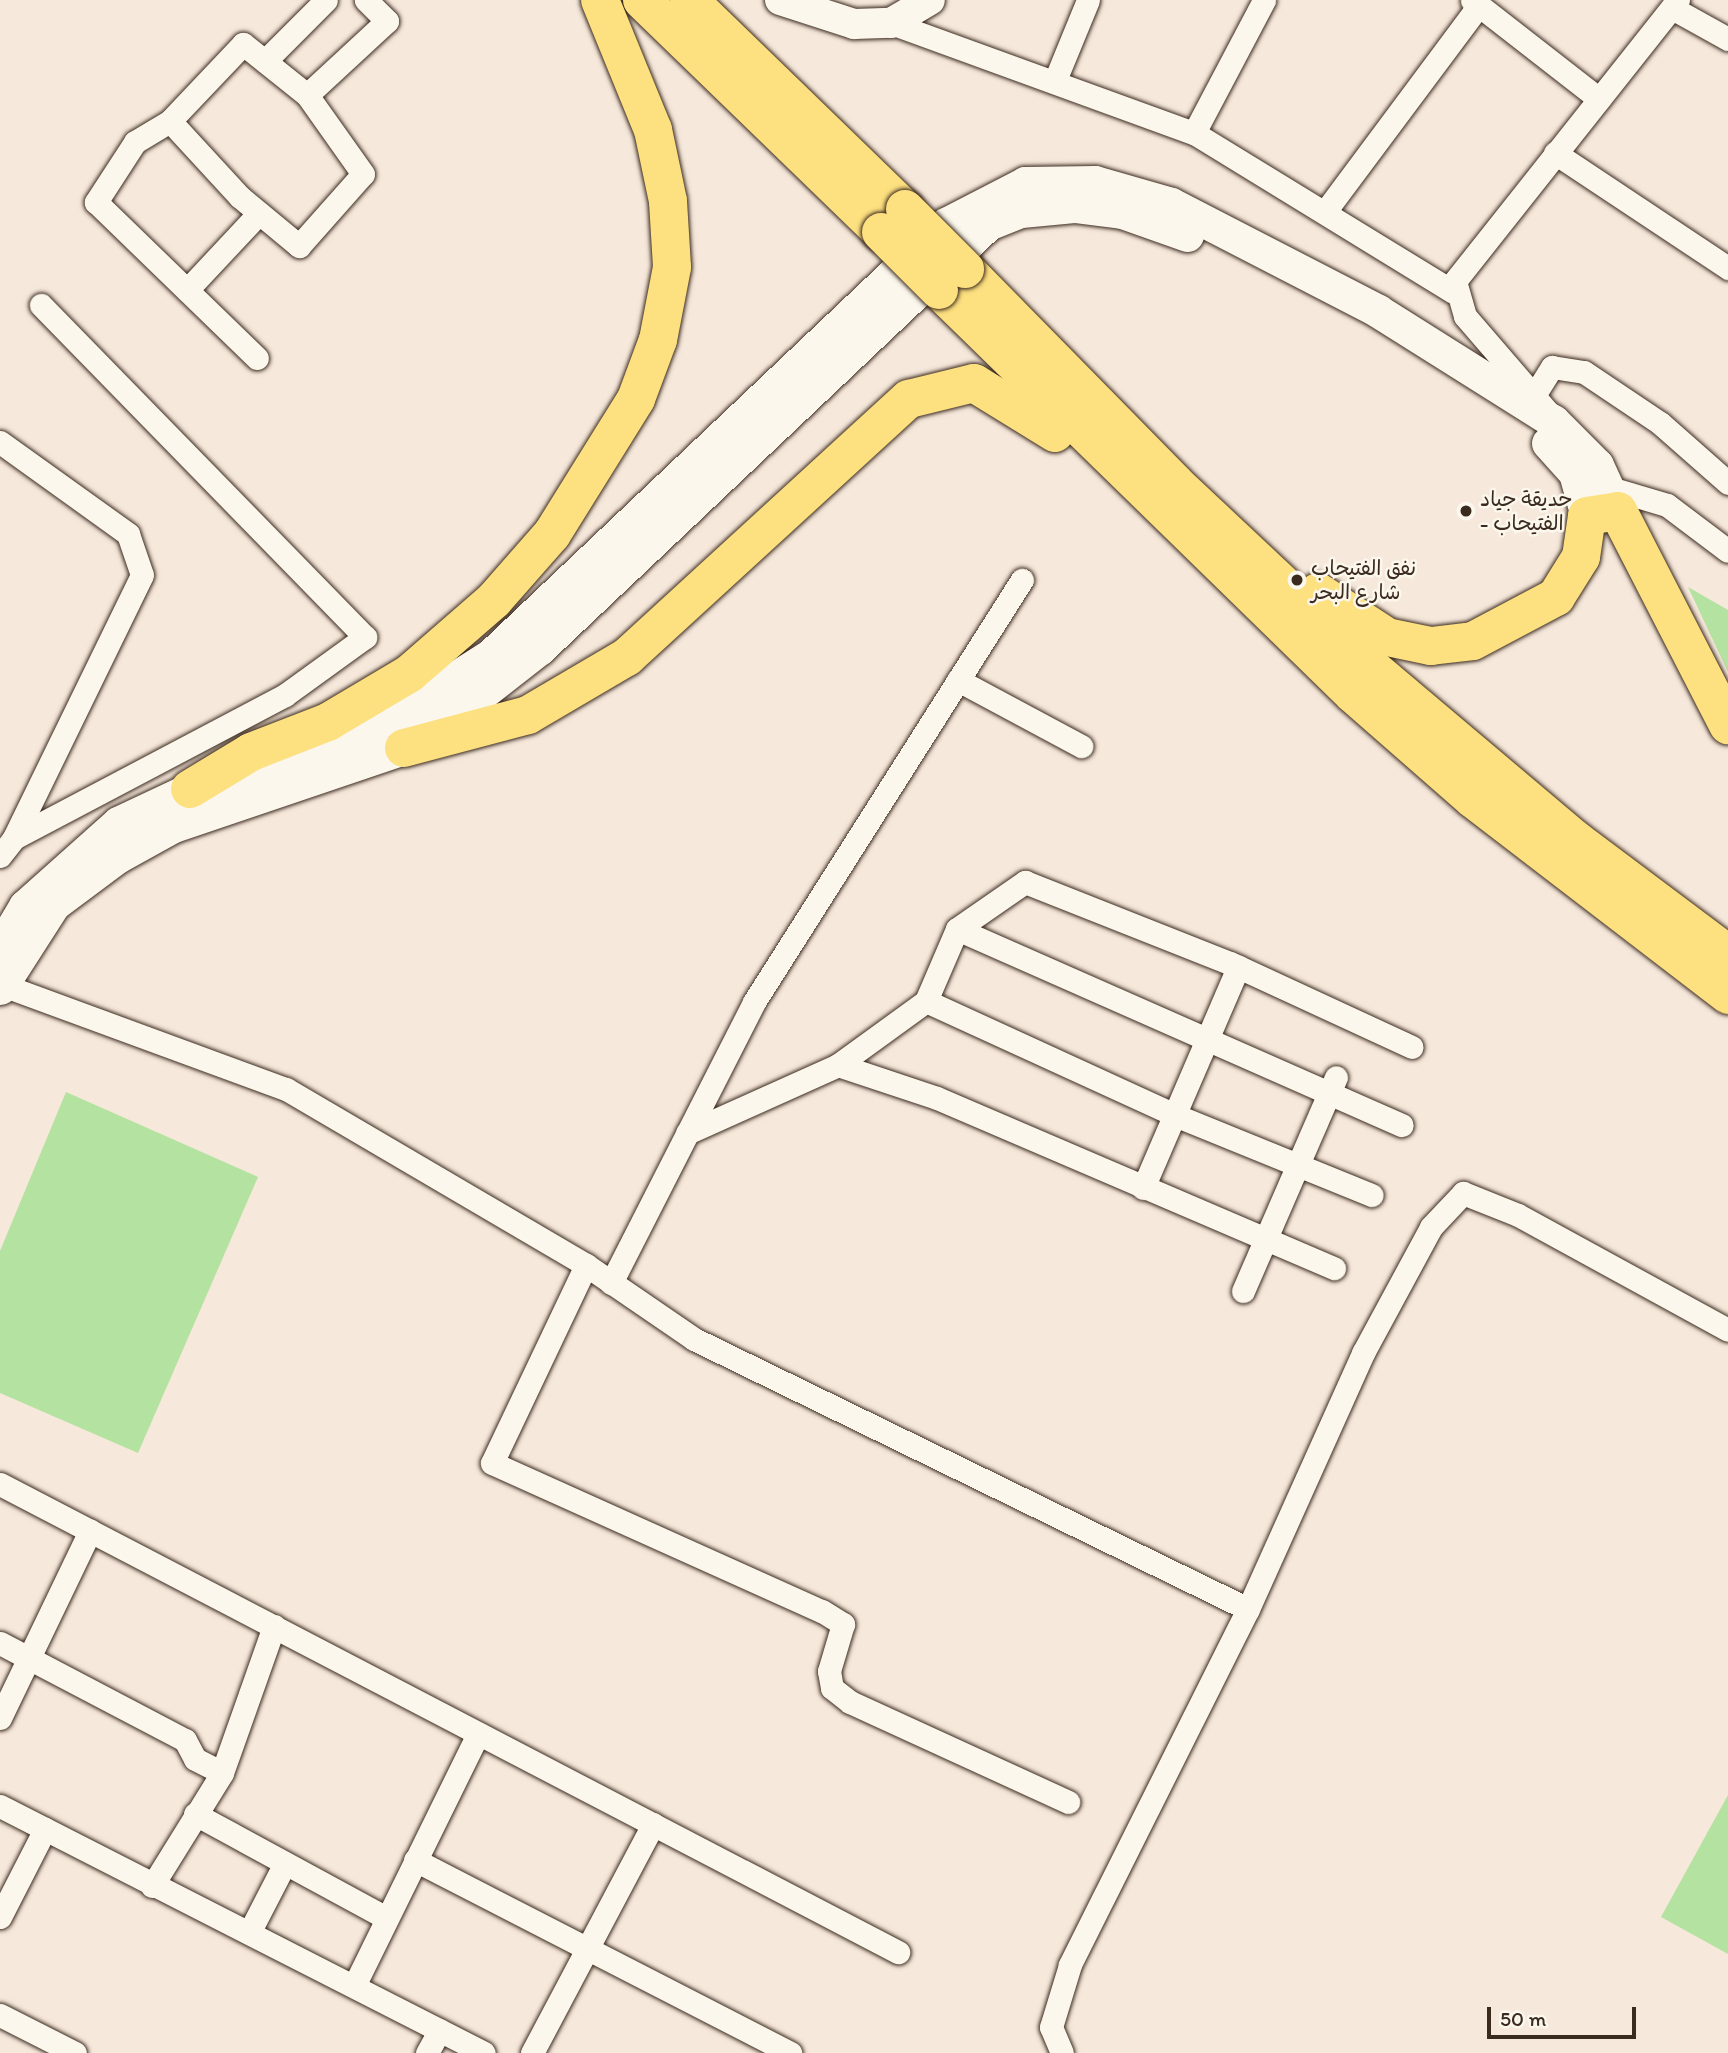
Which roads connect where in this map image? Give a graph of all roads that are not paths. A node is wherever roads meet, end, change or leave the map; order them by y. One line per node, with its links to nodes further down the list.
1 (326, 0): 14 (street)
2 (366, 0): 16 (street)
3 (600, 0): 42 (highway)
4 (642, 0): 23 (highway)
5 (689, 0): 23 (highway)
6 (780, 0): 12 (street)
7 (930, 0): 12 (street)
8 (1088, 0): 15 (street)
9 (1264, 0): 19 (street)
10 (1476, 3): 17 (street); 21 (street)
11 (1675, 4): 13 (street); 17 (street)
12 (891, 23): 15 (street)
13 (1728, 39)
14 (265, 61): 16 (street); 18 (street)
15 (1056, 78): 19 (street)
16 (307, 95): 22 (street)
17 (1599, 99): 20 (street)
18 (170, 121): 22 (street); 26 (street)
19 (1194, 133): 21 (street)
20 (1555, 153): 24 (street); 27 (street)
21 (1327, 209): 27 (street)
22 (259, 213): 26 (street)
23 (893, 220): 25 (highway, bridge)
24 (1728, 268)
25 (952, 280): 34 (highway); 35 (highway)
26 (187, 290): 29 (street)
27 (1453, 292): 30 (street)
28 (41, 305): 43 (street)
29 (257, 358)
30 (1544, 407): 32 (street); 33 (main road); 42 (main road)
31 (0, 442): 43 (street)
32 (1728, 483)
33 (1605, 505): 35 (highway); 36 (street); 39 (highway); 41 (main road)
34 (1175, 522): 41 (highway); 49 (highway)
35 (1240, 542): 46 (highway)
36 (1728, 551)
37 (1022, 580): 38 (street)
38 (958, 680): 40 (street); 57 (street)
39 (1728, 725)
40 (1081, 746)
41 (404, 748): 48 (main road)
42 (190, 789): 45 (main road)
43 (7, 847)
44 (957, 929): 47 (street); 50 (street); 51 (street)
45 (0, 948)
46 (1728, 954)
47 (1238, 967): 51 (street); 52 (street)
48 (1, 986): 62 (street)
49 (1728, 995)
50 (926, 1002): 53 (street); 55 (street)
51 (1201, 1041): 54 (street); 55 (street)
52 (1412, 1047)
53 (838, 1065): 57 (street); 59 (street)
54 (1333, 1085): 56 (street); 58 (street)
55 (1177, 1116): 58 (street); 59 (street)
56 (1402, 1125)
57 (687, 1133): 64 (street)
58 (1297, 1166): 60 (street); 61 (street)
59 (1143, 1188): 61 (street)
60 (1372, 1195)
61 (1265, 1240): 63 (street); 65 (street)
62 (586, 1265): 64 (street); 76 (street)
63 (1335, 1268)
64 (611, 1283): 69 (street)
65 (1243, 1291)
66 (1728, 1330): 69 (street)
67 (0, 1484): 68 (street)
68 (90, 1531): 70 (street); 72 (street)
69 (1248, 1609): 97 (street)
70 (274, 1626): 74 (street); 75 (street)
71 (0, 1643): 72 (street)
72 (29, 1658): 73 (street); 75 (street)
73 (0, 1718)
74 (478, 1734): 79 (street); 81 (street)
75 (222, 1773): 78 (street)
76 (1068, 1802)
77 (0, 1806): 80 (street)
78 (195, 1814): 82 (street); 83 (street)
79 (653, 1824): 87 (street); 88 (street)
80 (45, 1829): 83 (street); 84 (street)
81 (415, 1860): 85 (street); 87 (street)
82 (285, 1863): 85 (street); 86 (street)
83 (152, 1886): 86 (street)
84 (3, 1905)
85 (385, 1917): 89 (street)
86 (251, 1929): 89 (street)
87 (588, 1947): 95 (street); 96 (street)
88 (898, 1952)
89 (355, 1984): 91 (street)
90 (0, 2015): 92 (street)
91 (440, 2030): 93 (street); 94 (street)
92 (75, 2053)
93 (427, 2053)
94 (484, 2053)
95 (532, 2053)
96 (790, 2053)
97 (1062, 2053)

